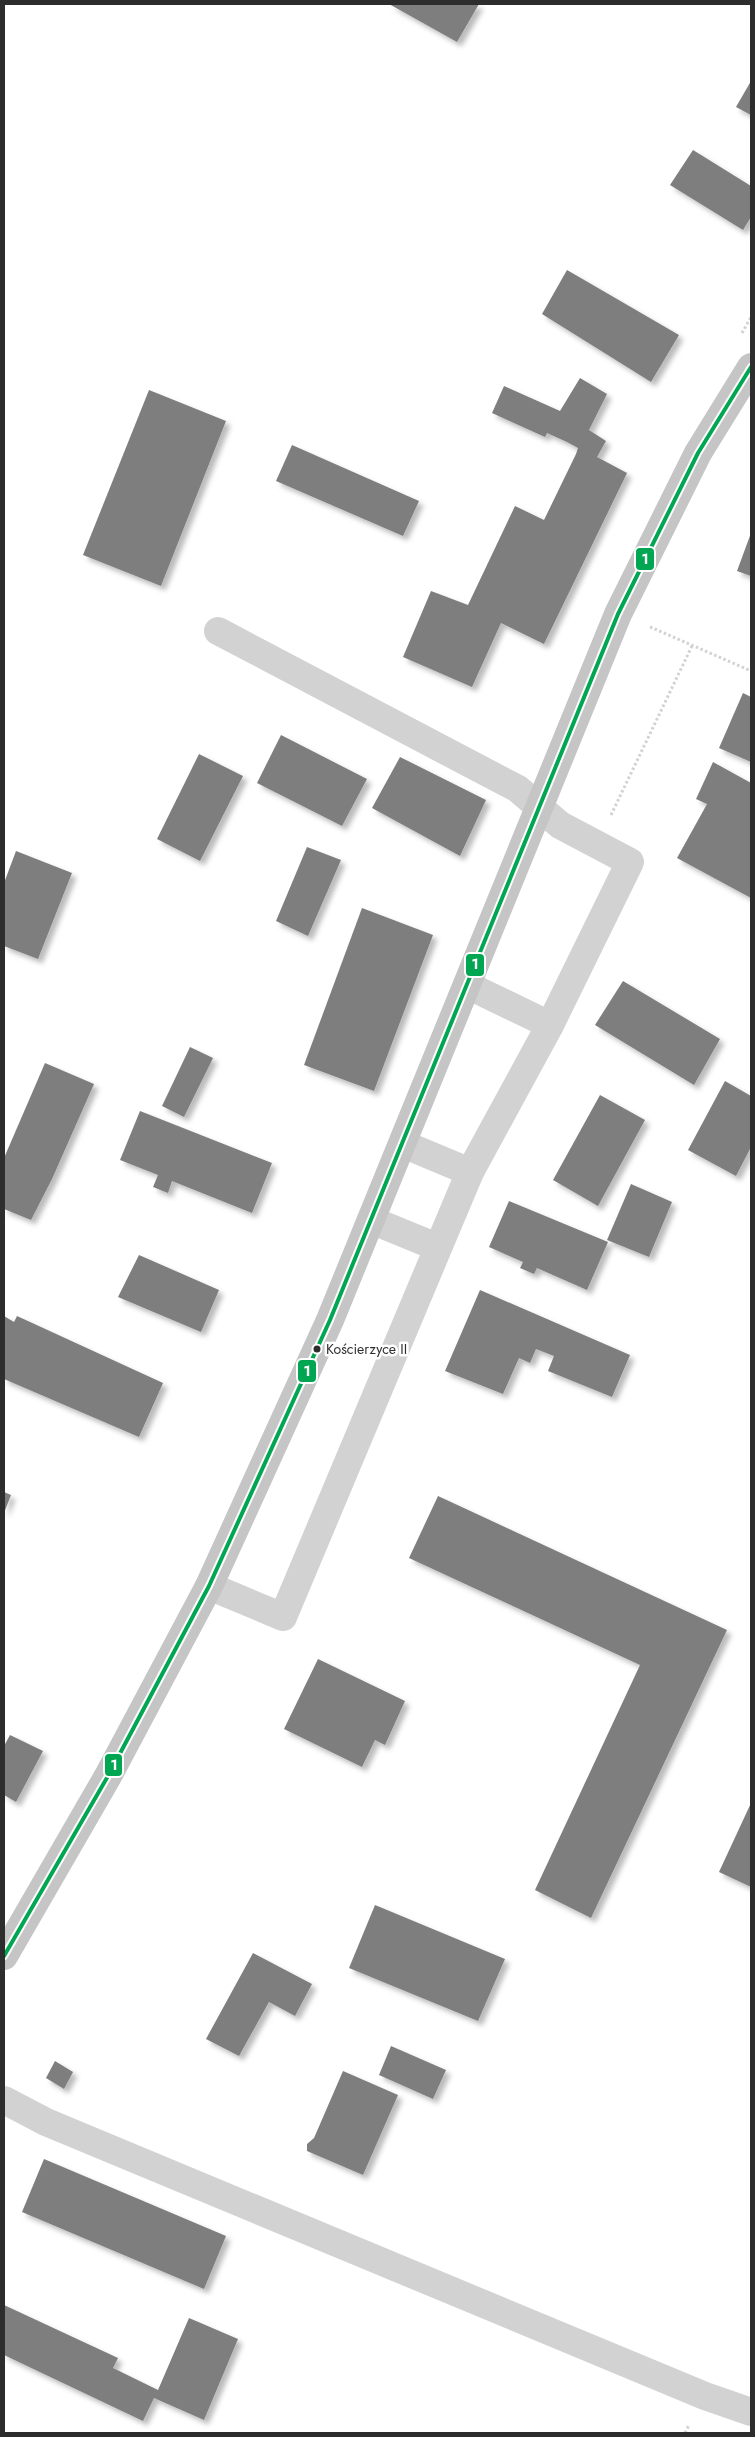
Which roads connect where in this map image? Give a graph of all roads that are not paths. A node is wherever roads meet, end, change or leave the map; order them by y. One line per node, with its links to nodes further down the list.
1 (751, 367): 3 (main road)
2 (218, 631): 3 (street)
3 (539, 807): 4 (main road); 5 (street)
4 (466, 985): 5 (street); 6 (main road)
5 (550, 1025): 7 (street)
6 (403, 1144): 7 (street); 8 (main road)
7 (470, 1172): 9 (street)
8 (371, 1220): 9 (street); 10 (main road)
9 (437, 1248): 10 (street)
10 (209, 1586): 11 (main road)
11 (4, 1956)
12 (4, 2100): 13 (street)
13 (751, 2412)

